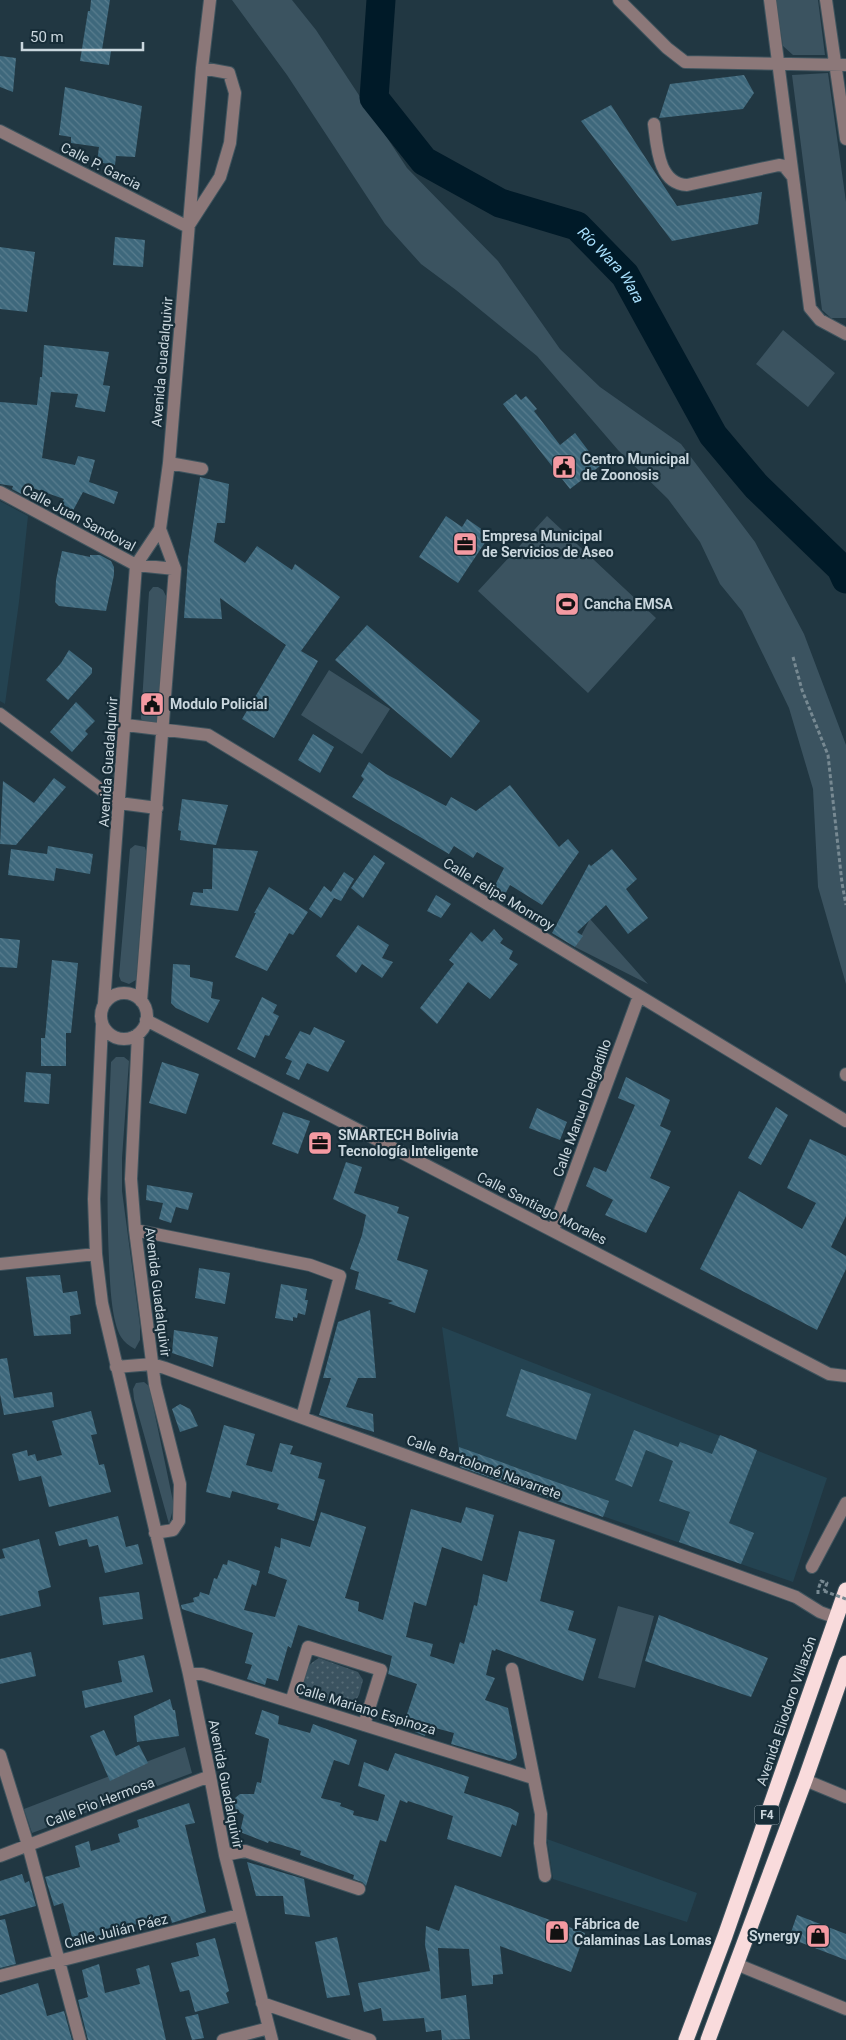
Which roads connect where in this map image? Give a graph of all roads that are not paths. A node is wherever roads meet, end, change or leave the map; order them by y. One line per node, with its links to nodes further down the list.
1 (210, 0): 7 (street, Avenida Guadalquivir)
2 (619, 0): 5 (street)
3 (770, 0): 5 (street)
4 (826, 0): 6 (street)
5 (779, 63): 6 (street); 11 (street)
6 (840, 65): 10 (street)
7 (202, 68): 12 (street, Avenida Guadalquivir); 12 (street, Avenida Guadalquivir)
8 (654, 124): 11 (street)
9 (0, 131): 12 (street, Calle P. Garcia)
10 (846, 139)
11 (793, 177): 13 (street)
12 (188, 227): 14 (street, Avenida Guadalquivir)
13 (846, 334)
14 (169, 463): 15 (street); 17 (street, Avenida Guadalquivir)
15 (202, 469)
16 (0, 492): 18 (street, Calle Juan Sandoval)
17 (160, 529): 18 (street, Avenida Guadalquivir); 19 (street, Avenida Guadalquivir)
18 (136, 565): 19 (street, Calle Juan Sandoval); 21 (street, Avenida Guadalquivir)
19 (175, 570): 22 (street, Avenida Guadalquivir)
20 (0, 714): 23 (street)
21 (126, 726): 22 (street, Calle Felipe Monrroy); 23 (street, Avenida Guadalquivir)
22 (164, 729): 24 (street, Avenida Guadalquivir); 25 (street, Calle Felipe Monrroy)
23 (119, 803): 24 (street); 27 (street, Avenida Guadalquivir)
24 (157, 808): 26 (street, Avenida Guadalquivir)
25 (639, 996): 31 (street, Calle Felipe Monrroy); 33 (street, Calle Manuel Delgadillo)
26 (141, 1001): 27 (street); 28 (street)
27 (104, 1003): 29 (street)
28 (146, 1020): 30 (street); 33 (street, Calle Santiago Morales)
29 (102, 1025): 30 (street); 34 (street, Avenida Guadalquivir)
30 (138, 1034): 32 (street, Avenida Guadalquivir)
31 (846, 1122)
32 (136, 1230): 36 (street, Avenida Guadalquivir); 39 (street)
33 (553, 1230): 38 (street, Calle Santiago Morales)
34 (96, 1254): 35 (street); 37 (street, Avenida Guadalquivir)
35 (0, 1264)
36 (152, 1364): 37 (street, Calle Bartolomé Navarrete); 39 (street, Calle Bartolomé Navarrete); 41 (street, Avenida Guadalquivir)
37 (116, 1367): 41 (street, Avenida Guadalquivir)
38 (846, 1376)
39 (302, 1417): 44 (street, Calle Bartolomé Navarrete)
40 (846, 1503): 42 (street)
41 (155, 1533): 47 (street, Avenida Guadalquivir)
42 (812, 1567)
43 (846, 1590): 44 (highway, Avenida Eliodoro Villazón / F4)
44 (836, 1618): 70 (highway, Avenida Eliodoro Villazón / F4)
45 (846, 1663): 53 (highway, F4)
46 (512, 1669): 52 (street)
47 (189, 1674): 48 (street, Calle Mariano Espinoza); 51 (street, Avenida Guadalquivir)
48 (291, 1702): 49 (street, Calle Mariano Espinoza); 49 (street)
49 (364, 1725): 52 (street, Calle Mariano Espinoza)
50 (0, 1755): 55 (street)
51 (210, 1776): 55 (street, Calle Pio Hermosa); 56 (street, Avenida Guadalquivir)
52 (534, 1778): 58 (street)
53 (805, 1780): 54 (street); 62 (highway, F4)
54 (846, 1797)
55 (28, 1845): 57 (street, Calle Pio Hermosa); 61 (street)
56 (224, 1855): 59 (street); 60 (street, Avenida Guadalquivir)
57 (0, 1856)
58 (545, 1876)
59 (359, 1889)
60 (239, 1915): 61 (street, Calle Julián Páez); 64 (street, Avenida Guadalquivir)
61 (59, 1961): 63 (street, Calle Julián Páez); 67 (street)
62 (736, 1964): 65 (street); 71 (highway, F4)
63 (0, 1976)
64 (262, 2003): 66 (street, Avenida Guadalquivir); 69 (street)
65 (846, 2009)
66 (271, 2034): 68 (street)
67 (80, 2040)
68 (223, 2040)
69 (370, 2040)
70 (686, 2040)
71 (708, 2040)

